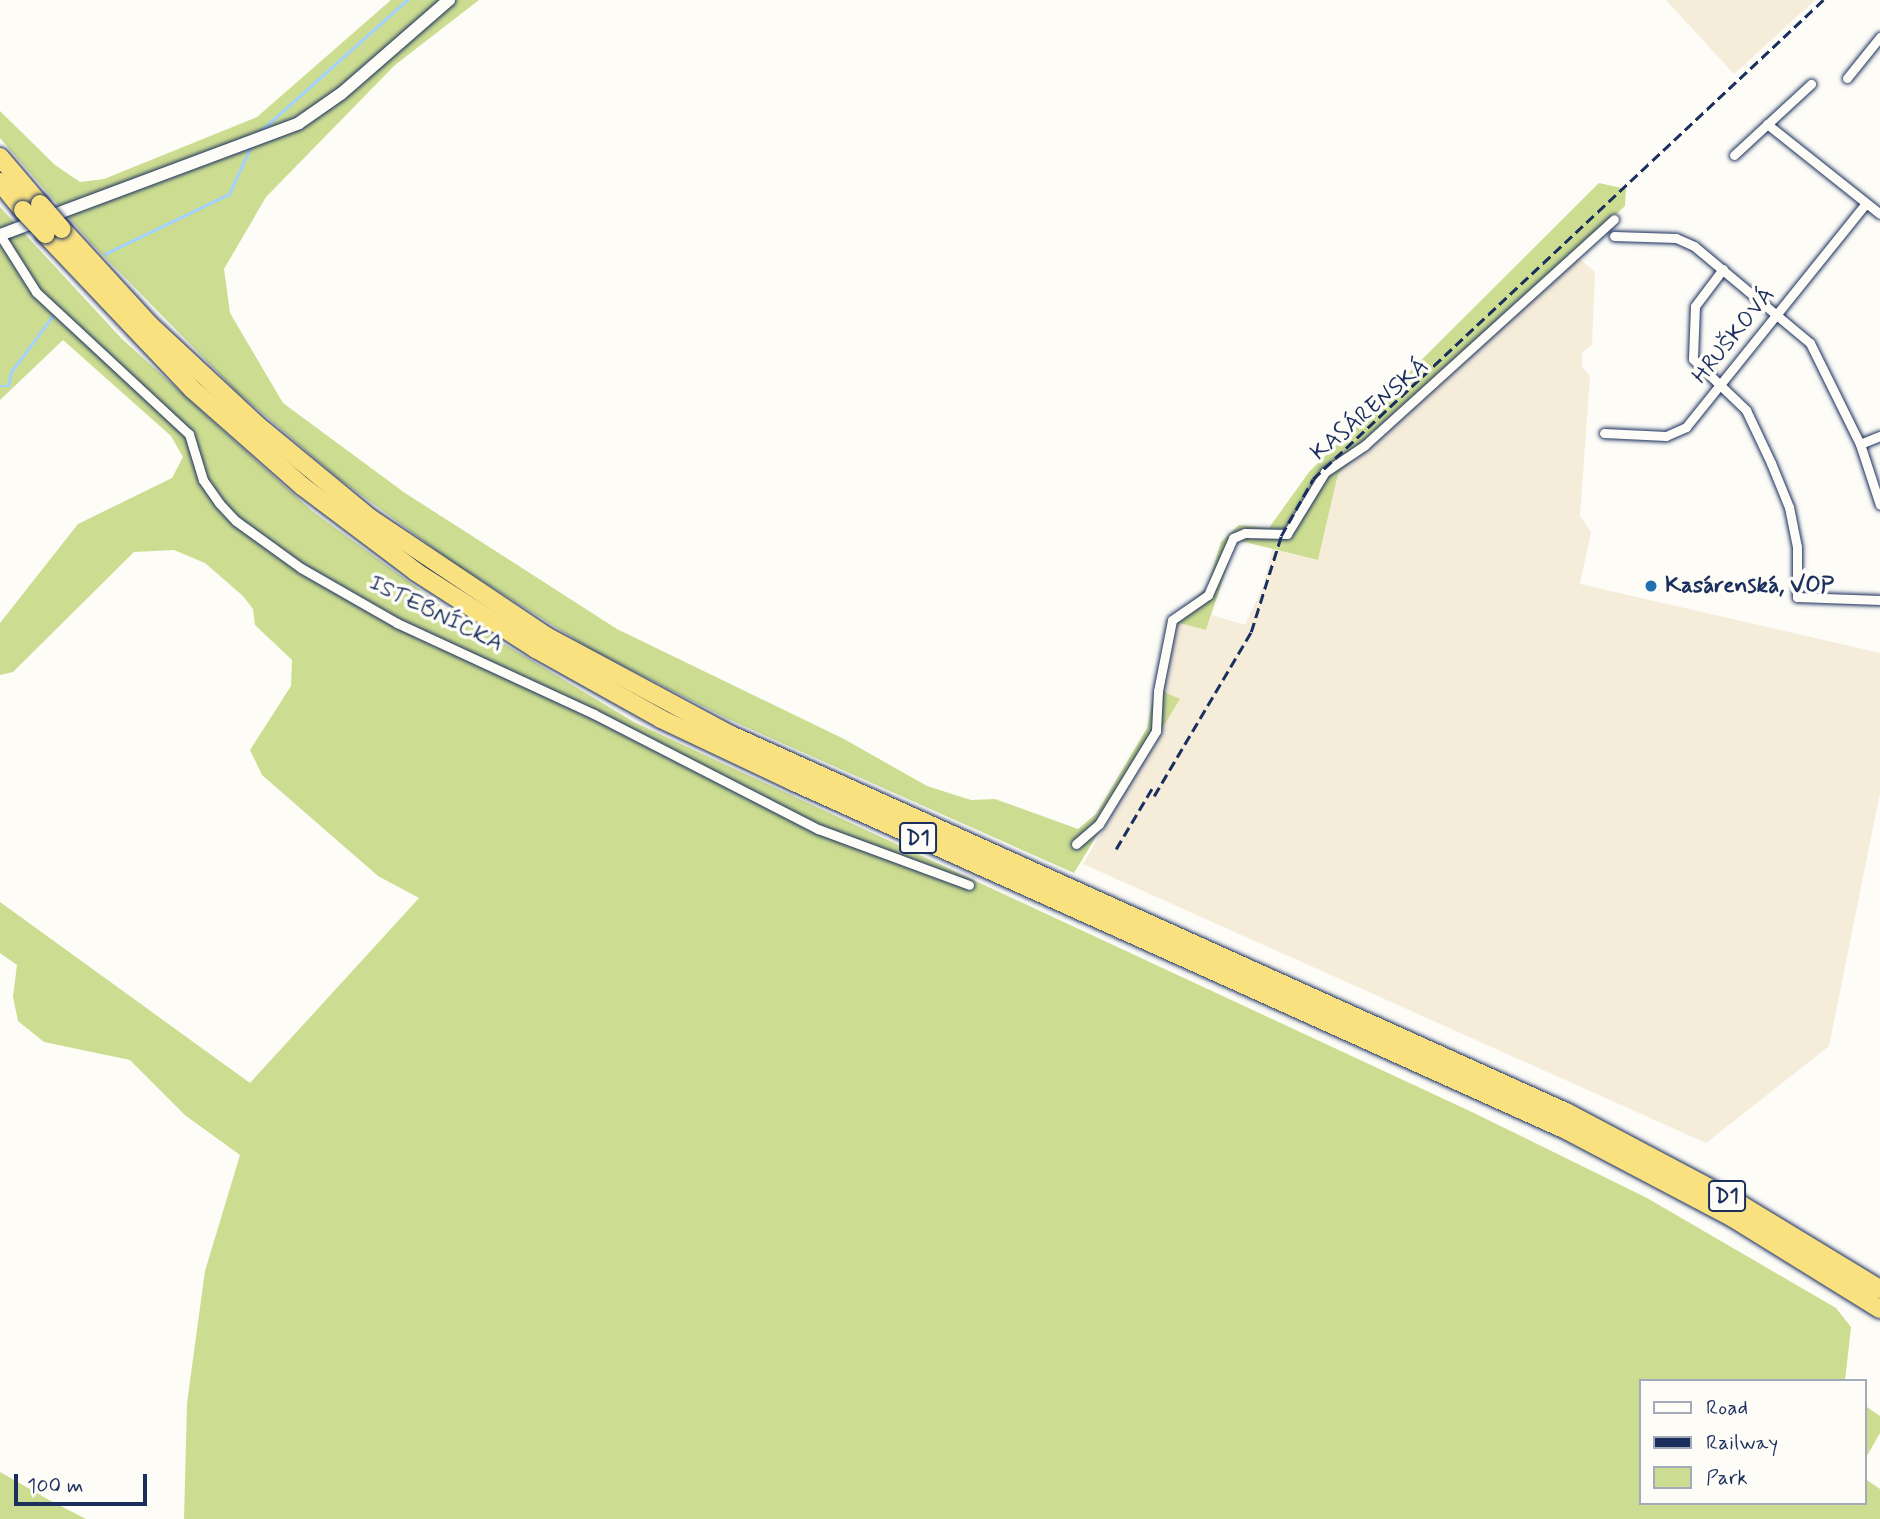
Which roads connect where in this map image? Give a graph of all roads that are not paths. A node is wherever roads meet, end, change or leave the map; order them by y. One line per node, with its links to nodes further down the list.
1 (449, 0): 11 (street)
2 (1880, 37): 3 (street)
3 (1847, 78)
4 (1811, 84): 5 (street)
5 (1767, 124): 6 (street); 9 (street)
6 (1734, 155)
7 (0, 157): 11 (highway, D1)
8 (0, 183): 11 (highway, D1)
9 (1866, 203): 10 (street); 16 (street, HRUŠKOVÁ)
10 (1880, 214)
11 (43, 219): 13 (street); 25 (highway, D1); 26 (highway, D1)
12 (1614, 219): 23 (street, KASÁRENSKÁ)
13 (0, 235): 24 (street, ISTEBNÍCKA)
14 (1614, 236): 15 (street)
15 (1723, 269): 16 (street); 17 (street)
16 (1777, 313): 17 (street, HRUŠKOVÁ); 20 (street)
17 (1720, 385): 18 (street, HRUŠKOVÁ); 22 (street)
18 (1604, 433)
19 (1880, 436): 20 (street)
20 (1860, 444): 21 (street)
21 (1880, 505)
22 (1880, 600)
23 (1076, 844)
24 (969, 886)
25 (1880, 1289)
26 (1880, 1309)

